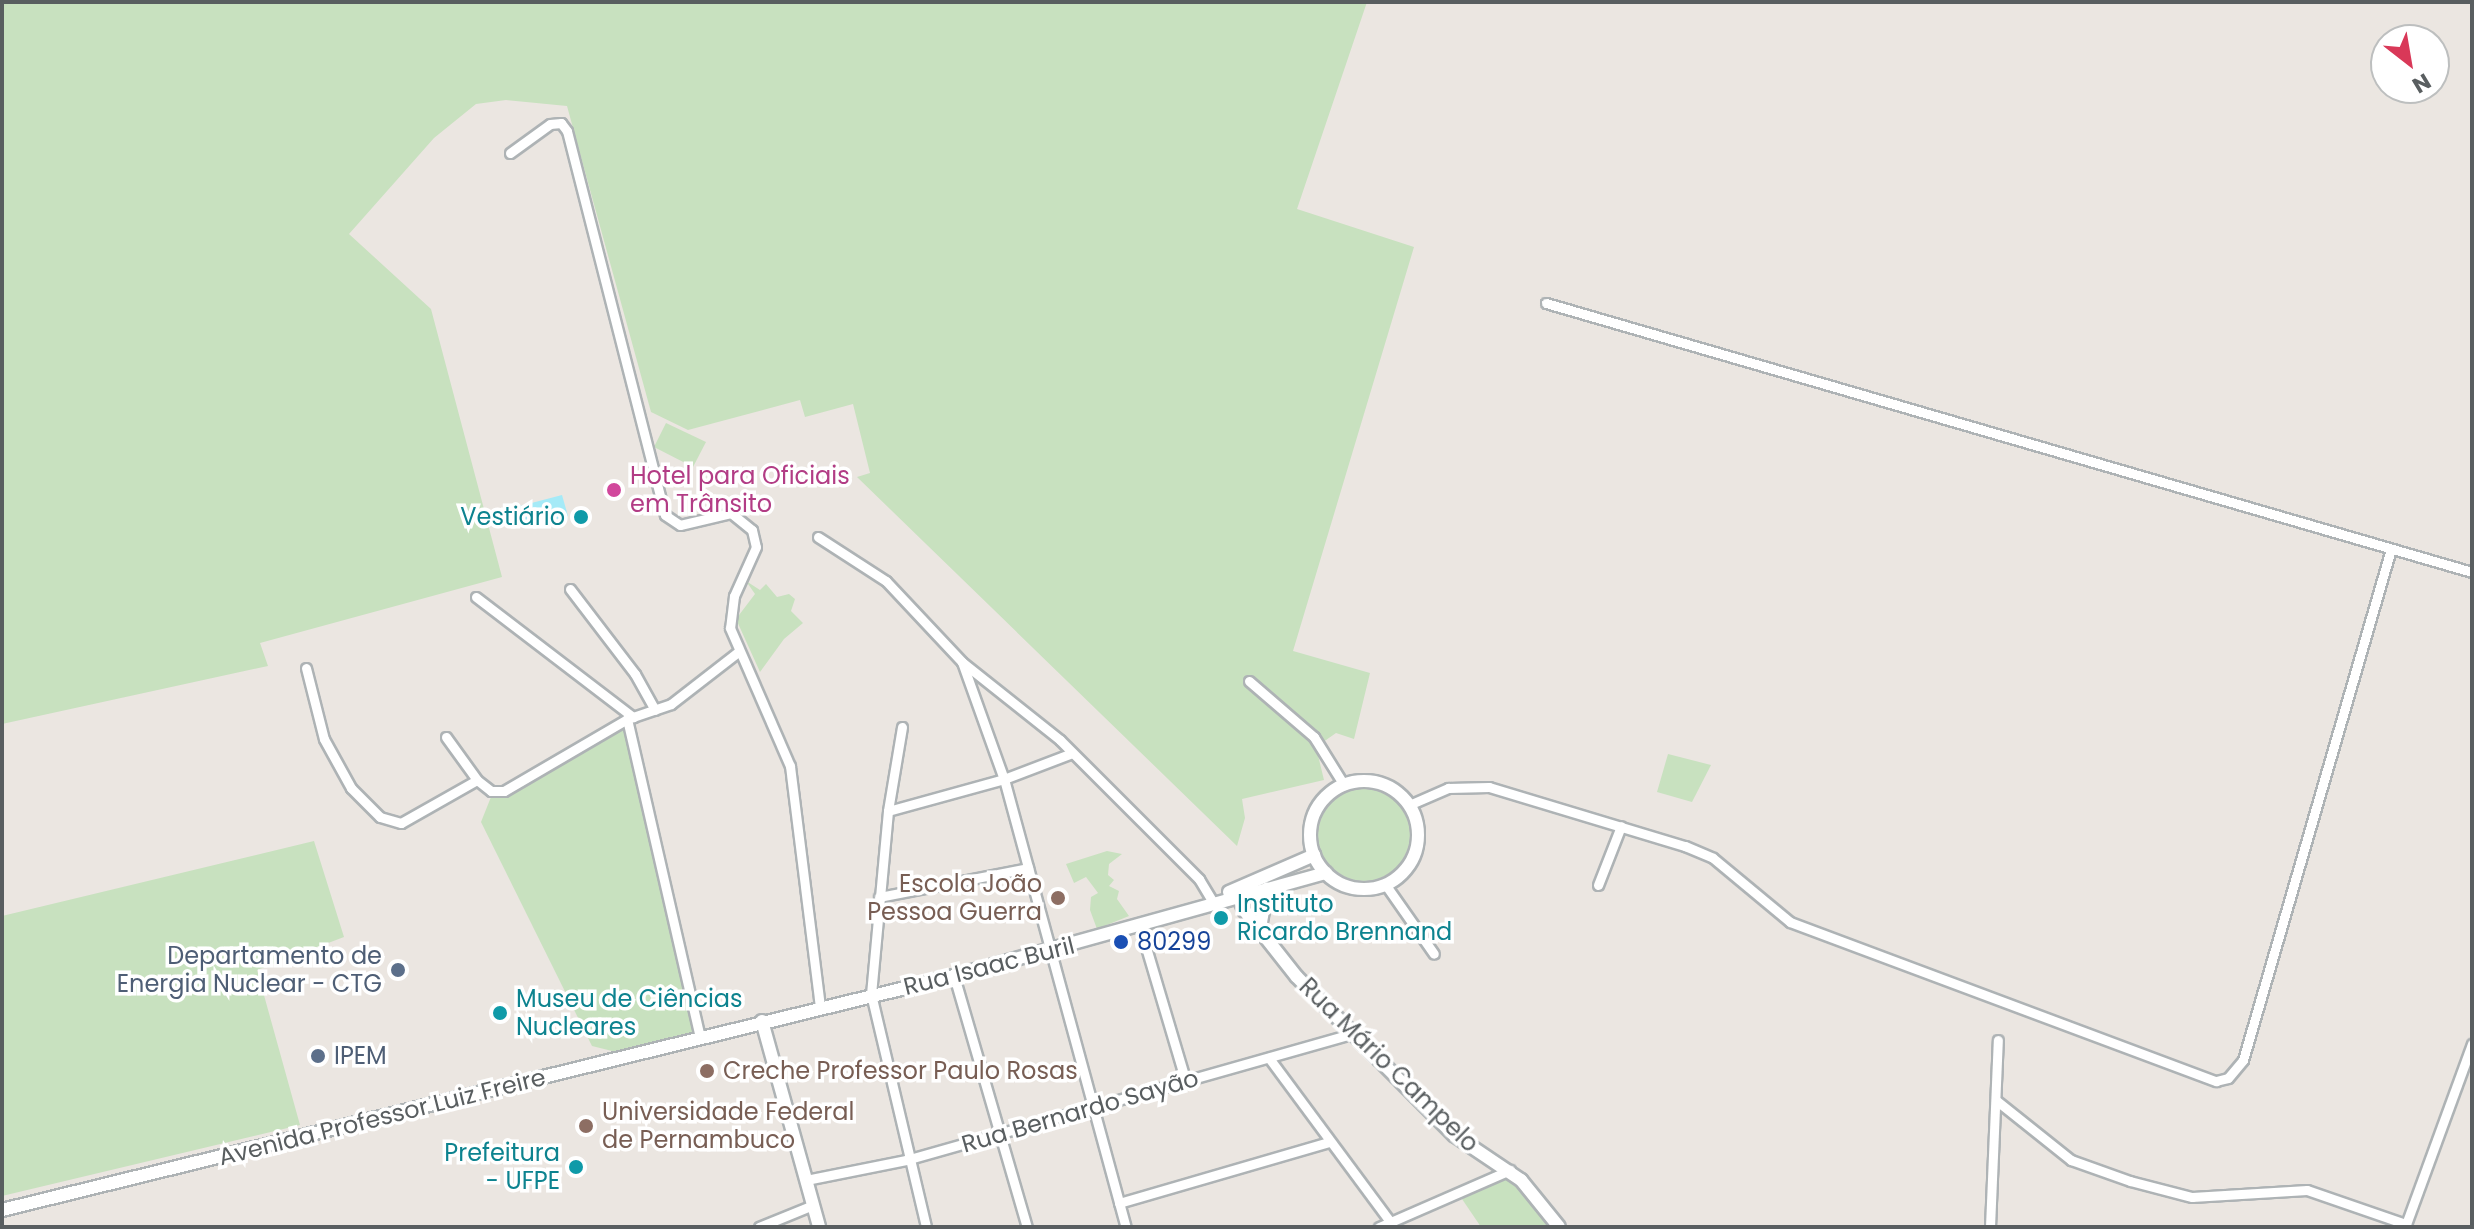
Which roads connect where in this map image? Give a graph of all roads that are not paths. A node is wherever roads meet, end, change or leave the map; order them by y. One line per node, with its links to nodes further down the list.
1 (510, 153): 8 (street)
2 (1546, 303): 4 (street)
3 (818, 537): 9 (street)
4 (2391, 549): 5 (street); 22 (street)
5 (2472, 572)
6 (570, 589): 12 (street)
7 (476, 597): 13 (street)
8 (738, 652): 12 (street); 38 (street)
9 (962, 662): 16 (street); 17 (street)
10 (306, 668): 18 (street)
11 (1249, 681): 19 (street)
12 (655, 710): 13 (street)
13 (630, 718): 18 (street); 41 (street)
14 (902, 727): 21 (street)
15 (446, 737): 18 (street)
16 (1072, 753): 17 (street); 31 (street)
17 (1004, 779): 21 (street); 24 (street)
18 (477, 780)
19 (1344, 785): 20 (main road); 23 (main road)
20 (1409, 805): 22 (street); 26 (main road)
21 (888, 811): 30 (street)
22 (1621, 826): 27 (street)
23 (1314, 855): 25 (main road); 29 (main road, Rua Isaac Buril)
24 (1028, 868): 30 (street); 34 (street)
25 (1326, 873): 26 (main road); 28 (main road, Rua Isaac Buril)
26 (1385, 884): 35 (street)
27 (1598, 885)
28 (1267, 889): 29 (main road, Rua Isaac Buril); 33 (main road)
29 (1237, 894): 31 (main road, Rua Isaac Buril); 33 (main road, Rua Mário Campelo)
30 (879, 897): 37 (street)
31 (1213, 902): 32 (main road, Rua Isaac Buril)
32 (1140, 927): 34 (main road, Rua Isaac Buril); 45 (street)
33 (1260, 928): 40 (main road, Rua Mário Campelo)
34 (1053, 951): 36 (main road, Rua Isaac Buril); 47 (street)
35 (1434, 954)
36 (954, 976): 37 (main road, Rua Isaac Buril); 48 (street)
37 (871, 994): 38 (main road, Rua Isaac Buril); 50 (street)
38 (820, 1006): 39 (main road, Rua Isaac Buril)
39 (762, 1021): 41 (main road, Avenida Professor Luiz Freire); 52 (main road)
40 (1352, 1034): 44 (street, Rua Bernardo Sayão); 51 (main road, Rua Mário Campelo)
41 (700, 1039): 55 (main road, Avenida Professor Luiz Freire)
42 (1998, 1040): 46 (street)
43 (2472, 1044): 57 (street)
44 (1269, 1058): 45 (street, Rua Bernardo Sayão); 49 (street)
45 (1186, 1082): 47 (street, Rua Bernardo Sayão)
46 (1997, 1101): 57 (street); 65 (street)
47 (1093, 1108): 48 (street, Rua Bernardo Sayão); 53 (street)
48 (998, 1134): 50 (street, Rua Bernardo Sayão); 61 (street)
49 (1329, 1142): 53 (street); 56 (street)
50 (906, 1160): 52 (street, Rua Bernardo Sayão); 60 (street)
51 (1510, 1170): 56 (street); 64 (main road, Rua Mário Campelo)
52 (806, 1180): 54 (main road)
53 (1119, 1203): 62 (street)
54 (813, 1205): 58 (street); 59 (main road)
55 (2, 1210)
56 (1391, 1223): 63 (street)
57 (2406, 1226)
58 (759, 1227)
59 (819, 1227)
60 (926, 1227)
61 (1027, 1227)
62 (1126, 1227)
63 (1379, 1227)
64 (1559, 1227)
65 (1990, 1227)

